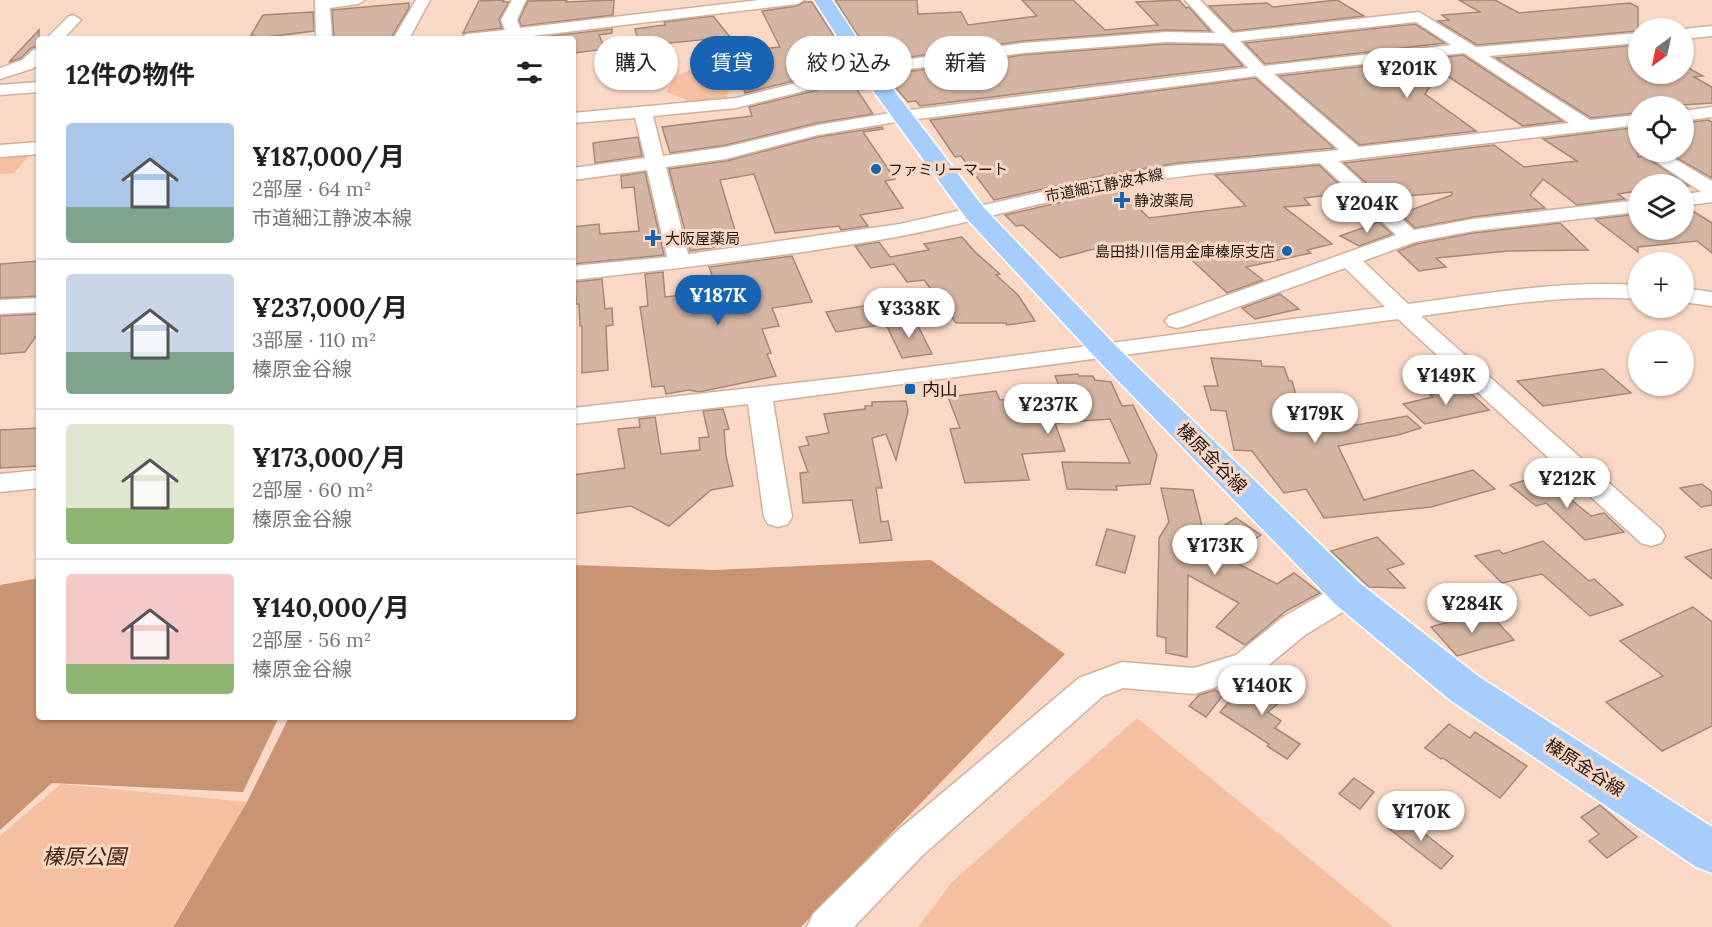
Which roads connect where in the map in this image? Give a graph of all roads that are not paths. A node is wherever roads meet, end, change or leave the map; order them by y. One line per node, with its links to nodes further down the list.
1 (358, 0): 7 (street)
2 (423, 0): 13 (street)
3 (519, 0): 10 (street)
4 (797, 0): 10 (street)
5 (823, 0): 15 (main road, 榛原金谷線)
6 (1192, 0): 16 (street)
7 (322, 2): 12 (street)
8 (73, 20): 11 (street)
9 (1697, 32): 18 (street)
10 (514, 33): 14 (street)
11 (57, 36)
12 (324, 36)
13 (403, 36)
14 (490, 36)
15 (846, 36)
16 (1226, 38): 19 (street); 21 (street); 22 (street)
17 (1628, 39): 19 (street)
18 (1712, 40)
19 (1471, 50): 22 (street); 33 (street)
20 (36, 56): 23 (street)
21 (912, 64)
22 (1260, 71): 31 (street); 37 (street)
23 (0, 74)
24 (36, 87): 25 (street)
25 (0, 90)
26 (788, 90): 28 (street)
27 (883, 90): 31 (main road, 榛原金谷線)
28 (643, 112): 32 (street); 40 (street)
29 (1710, 114): 30 (street)
30 (1694, 115)
31 (902, 116): 40 (street); 46 (main road, 榛原金谷線)
32 (576, 117)
33 (1586, 126): 34 (street, 市道細江静波本線); 37 (street, 市道細江静波本線)
34 (1628, 128)
35 (36, 148): 36 (street)
36 (0, 151)
37 (1355, 154): 38 (street, 市道細江静波本線)
38 (1324, 157): 46 (street, 市道細江静波本線); 47 (street)
39 (1667, 162): 42 (street)
40 (655, 163): 41 (street); 49 (street)
41 (576, 174)
42 (1712, 190)
43 (1712, 196): 44 (street)
44 (1694, 198)
45 (1628, 207): 47 (street)
46 (975, 213): 49 (street, 市道細江静波本線); 58 (main road, 榛原金谷線)
47 (1410, 237): 48 (street)
48 (1349, 260): 56 (street); 57 (street)
49 (679, 262): 50 (street, 市道細江静波本線)
50 (576, 273)
51 (1628, 291): 56 (street)
52 (1694, 297): 53 (street)
53 (1712, 299)
54 (36, 305): 55 (street)
55 (0, 307)
56 (1402, 311): 58 (street); 64 (street)
57 (1177, 321)
58 (1106, 352): 59 (street); 65 (main road, 榛原金谷線)
59 (759, 395): 60 (street); 63 (street)
60 (576, 416)
61 (36, 479): 62 (street)
62 (0, 483)
63 (778, 517)
64 (1651, 536)
65 (1348, 594): 66 (main road, 榛原金谷線); 67 (street)
66 (1712, 852)
67 (827, 927)

